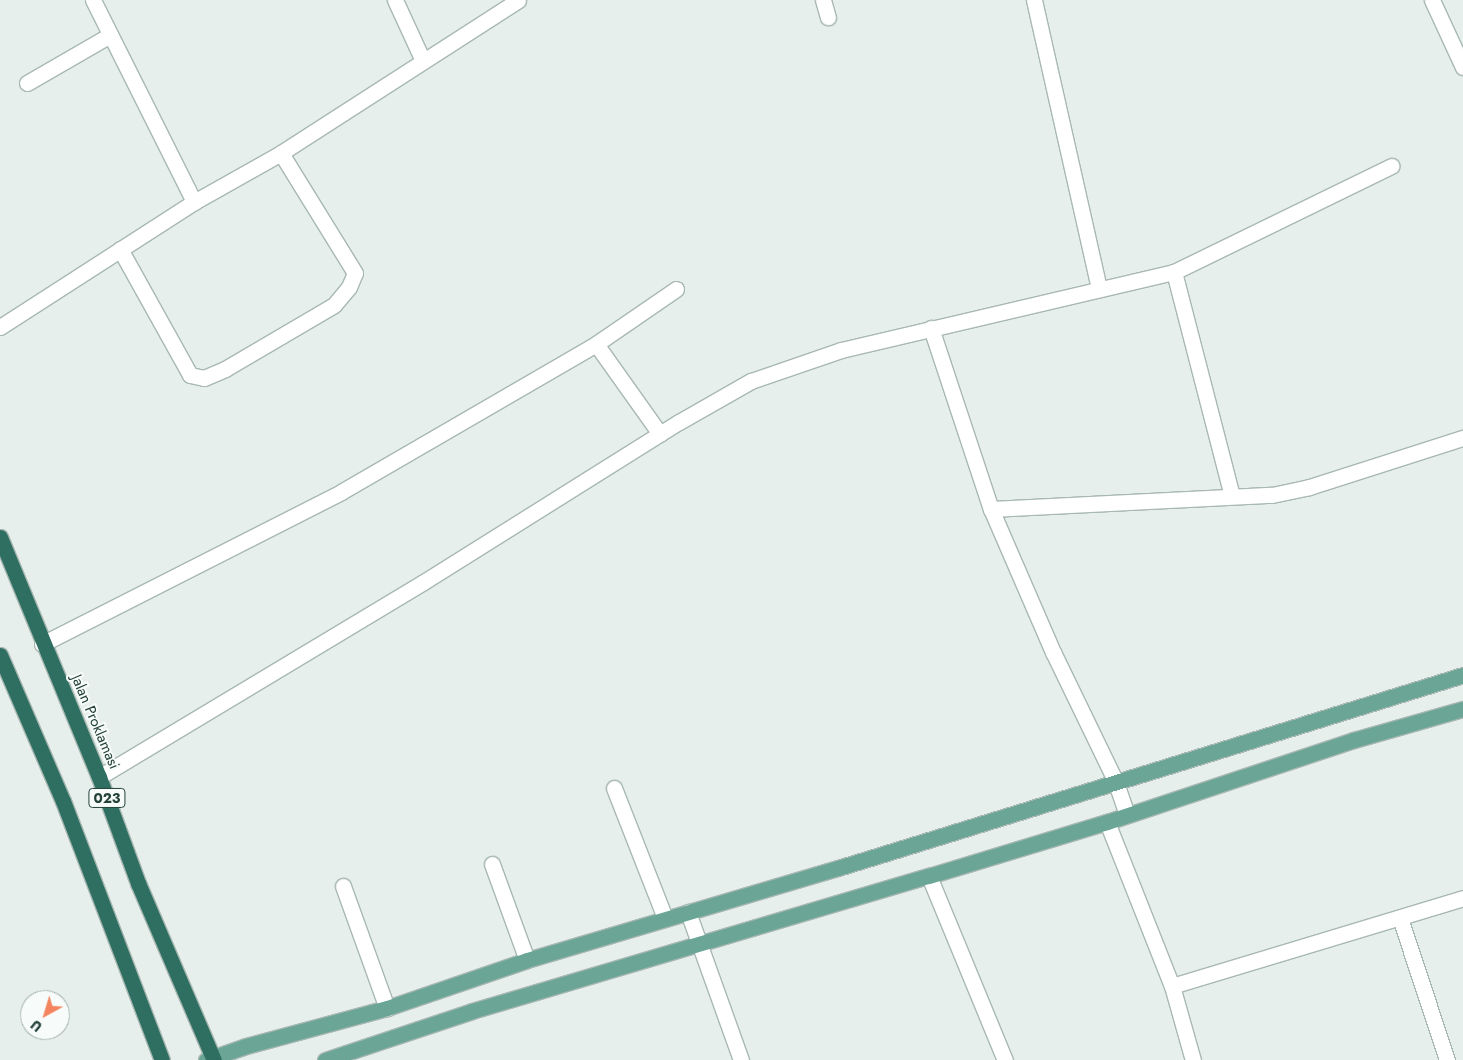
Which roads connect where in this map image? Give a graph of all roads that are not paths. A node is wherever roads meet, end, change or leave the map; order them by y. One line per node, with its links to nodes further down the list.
1 (93, 0): 8 (street)
2 (395, 0): 9 (street)
3 (518, 0): 9 (street)
4 (823, 0): 7 (street)
5 (1034, 0): 18 (street)
6 (1432, 0): 10 (street)
7 (828, 17)
8 (110, 35): 11 (street); 14 (street)
9 (423, 61): 12 (street)
10 (1463, 67)
11 (27, 83)
12 (281, 153): 14 (street); 15 (street)
13 (1391, 166): 16 (street)
14 (194, 202): 15 (street)
15 (120, 249): 19 (street)
16 (1174, 272): 18 (street); 24 (street)
17 (676, 289): 21 (street)
18 (1099, 289): 20 (street)
19 (0, 327)
20 (931, 328): 22 (street); 25 (street)
21 (596, 344): 22 (street); 27 (street)
22 (660, 434): 31 (street)
23 (1463, 438): 24 (street)
24 (1232, 496): 25 (street)
25 (991, 509): 32 (street)
26 (0, 537): 27 (highway, Jalan Proklamasi / 023)
27 (42, 644): 31 (highway, Jalan Proklamasi / 023)
28 (0, 655): 48 (highway, 023)
29 (1463, 675): 32 (main road)
30 (1463, 709): 34 (main road)
31 (99, 776): 47 (highway, Jalan Proklamasi / 023)
32 (1115, 780): 34 (street); 40 (main road)
33 (614, 788): 41 (street)
34 (1128, 815): 35 (main road)
35 (1107, 822): 37 (main road); 45 (street)
36 (492, 864): 44 (street)
37 (929, 876): 43 (main road); 51 (street)
38 (343, 886): 46 (street)
39 (1463, 898): 42 (street)
40 (688, 912): 41 (main road); 43 (street)
41 (665, 918): 44 (main road)
42 (1400, 918): 45 (street); 53 (street)
43 (699, 943): 49 (main road); 50 (street)
44 (527, 960): 46 (main road)
45 (1172, 986): 52 (street)
46 (387, 1008): 47 (main road)
47 (211, 1059)
48 (162, 1060)
49 (325, 1060)
50 (741, 1060)
51 (1005, 1060)
52 (1193, 1060)
53 (1447, 1060)

